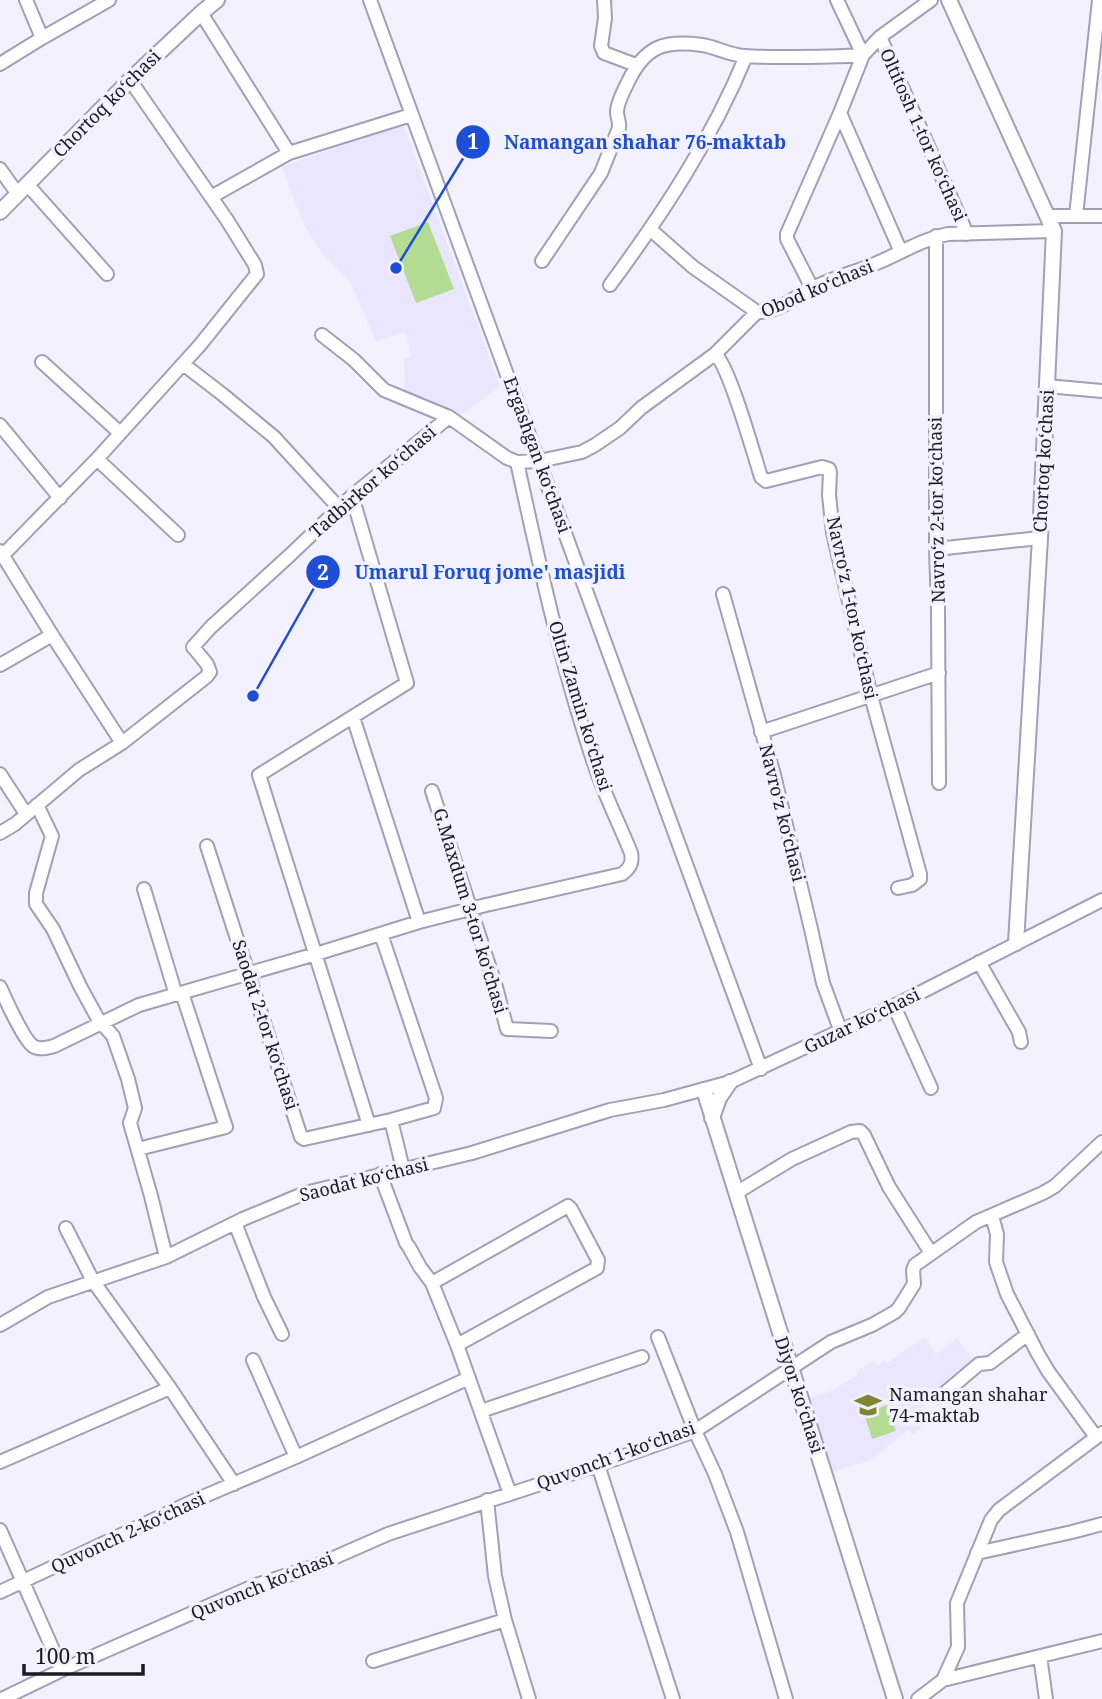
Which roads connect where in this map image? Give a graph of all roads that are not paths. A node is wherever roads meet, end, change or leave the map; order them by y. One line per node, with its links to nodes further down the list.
1 (26, 0): 12 (street)
2 (108, 0): 12 (street)
3 (217, 0): 10 (main road, Chortoq koʻchasi)
4 (370, 0): 19 (street, Ergashgan koʻchasi)
5 (604, 0): 16 (street)
6 (837, 0): 13 (street)
7 (931, 0): 11 (street)
8 (949, 0): 25 (main road, Chortoq koʻchasi)
9 (1099, 0): 26 (street)
10 (201, 13): 17 (main road, Chortoq koʻchasi); 20 (street)
11 (880, 37): 13 (street); 30 (street, Oltitosh 1-tor koʻchasi)
12 (42, 38): 15 (street)
13 (863, 55): 14 (street); 18 (street)
14 (746, 56): 16 (street); 28 (street)
15 (0, 64)
16 (636, 65): 33 (street)
17 (130, 80): 22 (main road, Chortoq koʻchasi); 23 (street)
18 (840, 113): 32 (street); 36 (street)
19 (411, 115): 20 (street); 48 (street, Ergashgan koʻchasi)
20 (289, 153): 23 (street)
21 (0, 169): 22 (street)
22 (22, 189): 24 (main road, Chortoq koʻchasi); 34 (street)
23 (211, 197): 41 (street)
24 (0, 212)
25 (1048, 216): 26 (street); 29 (main road, Chortoq koʻchasi)
26 (1076, 216): 27 (street)
27 (1102, 216)
28 (651, 230): 35 (street); 37 (street)
29 (1054, 231): 30 (street, Obod koʻchasi); 42 (main road, Chortoq koʻchasi)
30 (967, 234): 31 (street, Obod koʻchasi)
31 (936, 236): 32 (street, Obod koʻchasi); 55 (street, Navroʻz 2-tor koʻchasi)
32 (901, 252): 36 (street, Obod koʻchasi)
33 (542, 261)
34 (107, 274)
35 (610, 285)
36 (812, 288): 37 (street, Obod koʻchasi)
37 (757, 313): 39 (street, Obod koʻchasi)
38 (322, 335): 44 (street)
39 (715, 354): 48 (street, Obod koʻchasi); 61 (street, Navroʻz 1-tor koʻchasi)
40 (42, 362): 46 (street)
41 (183, 364): 46 (street); 52 (street)
42 (1047, 386): 43 (street); 54 (main road, Chortoq koʻchasi)
43 (1102, 391)
44 (449, 417): 49 (street, Tadbirkor koʻchasi); 50 (street, Tadbirkor koʻchasi)
45 (0, 425): 51 (street)
46 (120, 433): 47 (street)
47 (97, 459): 51 (street); 53 (street)
48 (539, 461): 49 (street); 89 (street, Ergashgan koʻchasi)
49 (517, 462): 75 (street, Oltin Zamin koʻchasi)
50 (352, 496): 52 (street, Tadbirkor koʻchasi); 62 (street)
51 (60, 498): 56 (street)
52 (340, 508): 64 (street, Tadbirkor koʻchasi)
53 (178, 535)
54 (1040, 538): 55 (street); 78 (main road, Chortoq koʻchasi)
55 (936, 549): 60 (street, Navroʻz 2-tor koʻchasi)
56 (1, 553): 58 (street)
57 (723, 594): 63 (street, Navroʻz koʻchasi)
58 (52, 635): 59 (street); 64 (street)
59 (0, 665)
60 (939, 673): 61 (street); 66 (street, Navroʻz 2-tor koʻchasi)
61 (871, 696): 63 (street); 72 (street, Navroʻz 1-tor koʻchasi)
62 (353, 717): 76 (street); 79 (street)
63 (761, 732): 87 (street, Navroʻz koʻchasi)
64 (122, 743): 68 (street, Tadbirkor koʻchasi)
65 (0, 774): 69 (street)
66 (939, 783)
67 (432, 791): 75 (street, G.Maxdum 3-tor koʻchasi)
68 (37, 805): 69 (street, Tadbirkor koʻchasi); 85 (street)
69 (26, 814): 70 (street, Tadbirkor koʻchasi)
70 (0, 833)
71 (207, 846): 81 (street, Saodat 2-tor koʻchasi)
72 (898, 888)
73 (144, 890): 83 (street)
74 (1102, 900): 78 (street, Guzar koʻchasi)
75 (471, 909): 76 (street); 86 (street, G.Maxdum 3-tor koʻchasi)
76 (419, 922): 77 (street)
77 (381, 934): 79 (street); 94 (street)
78 (1016, 943): 80 (street, Guzar koʻchasi)
79 (316, 954): 81 (street); 95 (street)
80 (979, 962): 84 (street, Guzar koʻchasi); 88 (street)
81 (249, 974): 83 (street); 95 (street, Saodat 2-tor koʻchasi)
82 (0, 987): 85 (street)
83 (179, 994): 85 (street); 97 (street)
84 (894, 1006): 87 (street, Guzar koʻchasi); 91 (street)
85 (102, 1023): 97 (street)
86 (551, 1031)
87 (841, 1032): 89 (street, Guzar koʻchasi)
88 (1021, 1042)
89 (761, 1069): 90 (street, Guzar koʻchasi)
90 (730, 1082): 92 (street, Guzar koʻchasi); 93 (main road)
91 (931, 1088)
92 (704, 1090): 93 (main road, Diyor koʻchasi); 98 (street, Saodat koʻchasi)
93 (712, 1118): 100 (main road, Diyor koʻchasi)
94 (391, 1120): 95 (street); 98 (street)
95 (369, 1125)
96 (1102, 1142): 101 (street)
97 (138, 1149): 105 (street)
98 (403, 1169): 99 (street, Saodat koʻchasi)
99 (380, 1174): 102 (street, Saodat koʻchasi); 107 (street)
100 (736, 1193): 104 (street); 115 (main road, Diyor koʻchasi)
101 (992, 1216): 104 (street); 110 (street)
102 (235, 1223): 105 (street, Saodat koʻchasi); 109 (street)
103 (66, 1228): 106 (street)
104 (931, 1253): 115 (street, Quvonch 1-koʻchasi)
105 (166, 1257): 106 (street, Saodat koʻchasi)
106 (93, 1281): 108 (street, Saodat koʻchasi); 117 (street)
107 (432, 1283): 112 (street); 112 (street)
108 (0, 1325)
109 (282, 1334)
110 (1028, 1334): 118 (street); 121 (street)
111 (658, 1337): 120 (street)
112 (457, 1345): 116 (street)
113 (642, 1357): 119 (street)
114 (253, 1360): 122 (street)
115 (790, 1368): 120 (street, Quvonch 1-koʻchasi); 143 (main road, Diyor koʻchasi)
116 (469, 1378): 119 (street); 122 (street)
117 (170, 1388): 123 (street); 125 (street)
118 (940, 1396)
119 (481, 1411): 126 (street)
120 (695, 1431): 124 (street, Quvonch 1-koʻchasi); 142 (street)
121 (1099, 1435): 130 (street)
122 (296, 1457): 125 (street)
123 (0, 1462)
124 (598, 1465): 126 (street, Quvonch 1-koʻchasi); 141 (street)
125 (234, 1483): 131 (street, Quvonch 2-koʻchasi)
126 (510, 1494): 127 (street, Quvonch 1-koʻchasi)
127 (487, 1500): 133 (street); 137 (street, Quvonch koʻchasi)
128 (1102, 1524): 130 (street)
129 (0, 1530): 131 (street)
130 (977, 1553): 138 (street)
131 (22, 1582): 132 (street, Quvonch 2-koʻchasi); 137 (street)
132 (0, 1592)
133 (505, 1620): 136 (street); 140 (street)
134 (1102, 1641): 135 (street)
135 (1040, 1656): 138 (street); 145 (street)
136 (373, 1661)
137 (62, 1670): 139 (street, Quvonch koʻchasi)
138 (943, 1680): 144 (street)
139 (2, 1699)
140 (529, 1699)
141 (673, 1699)
142 (786, 1699)
143 (895, 1699)
144 (918, 1699)
145 (1046, 1699)

